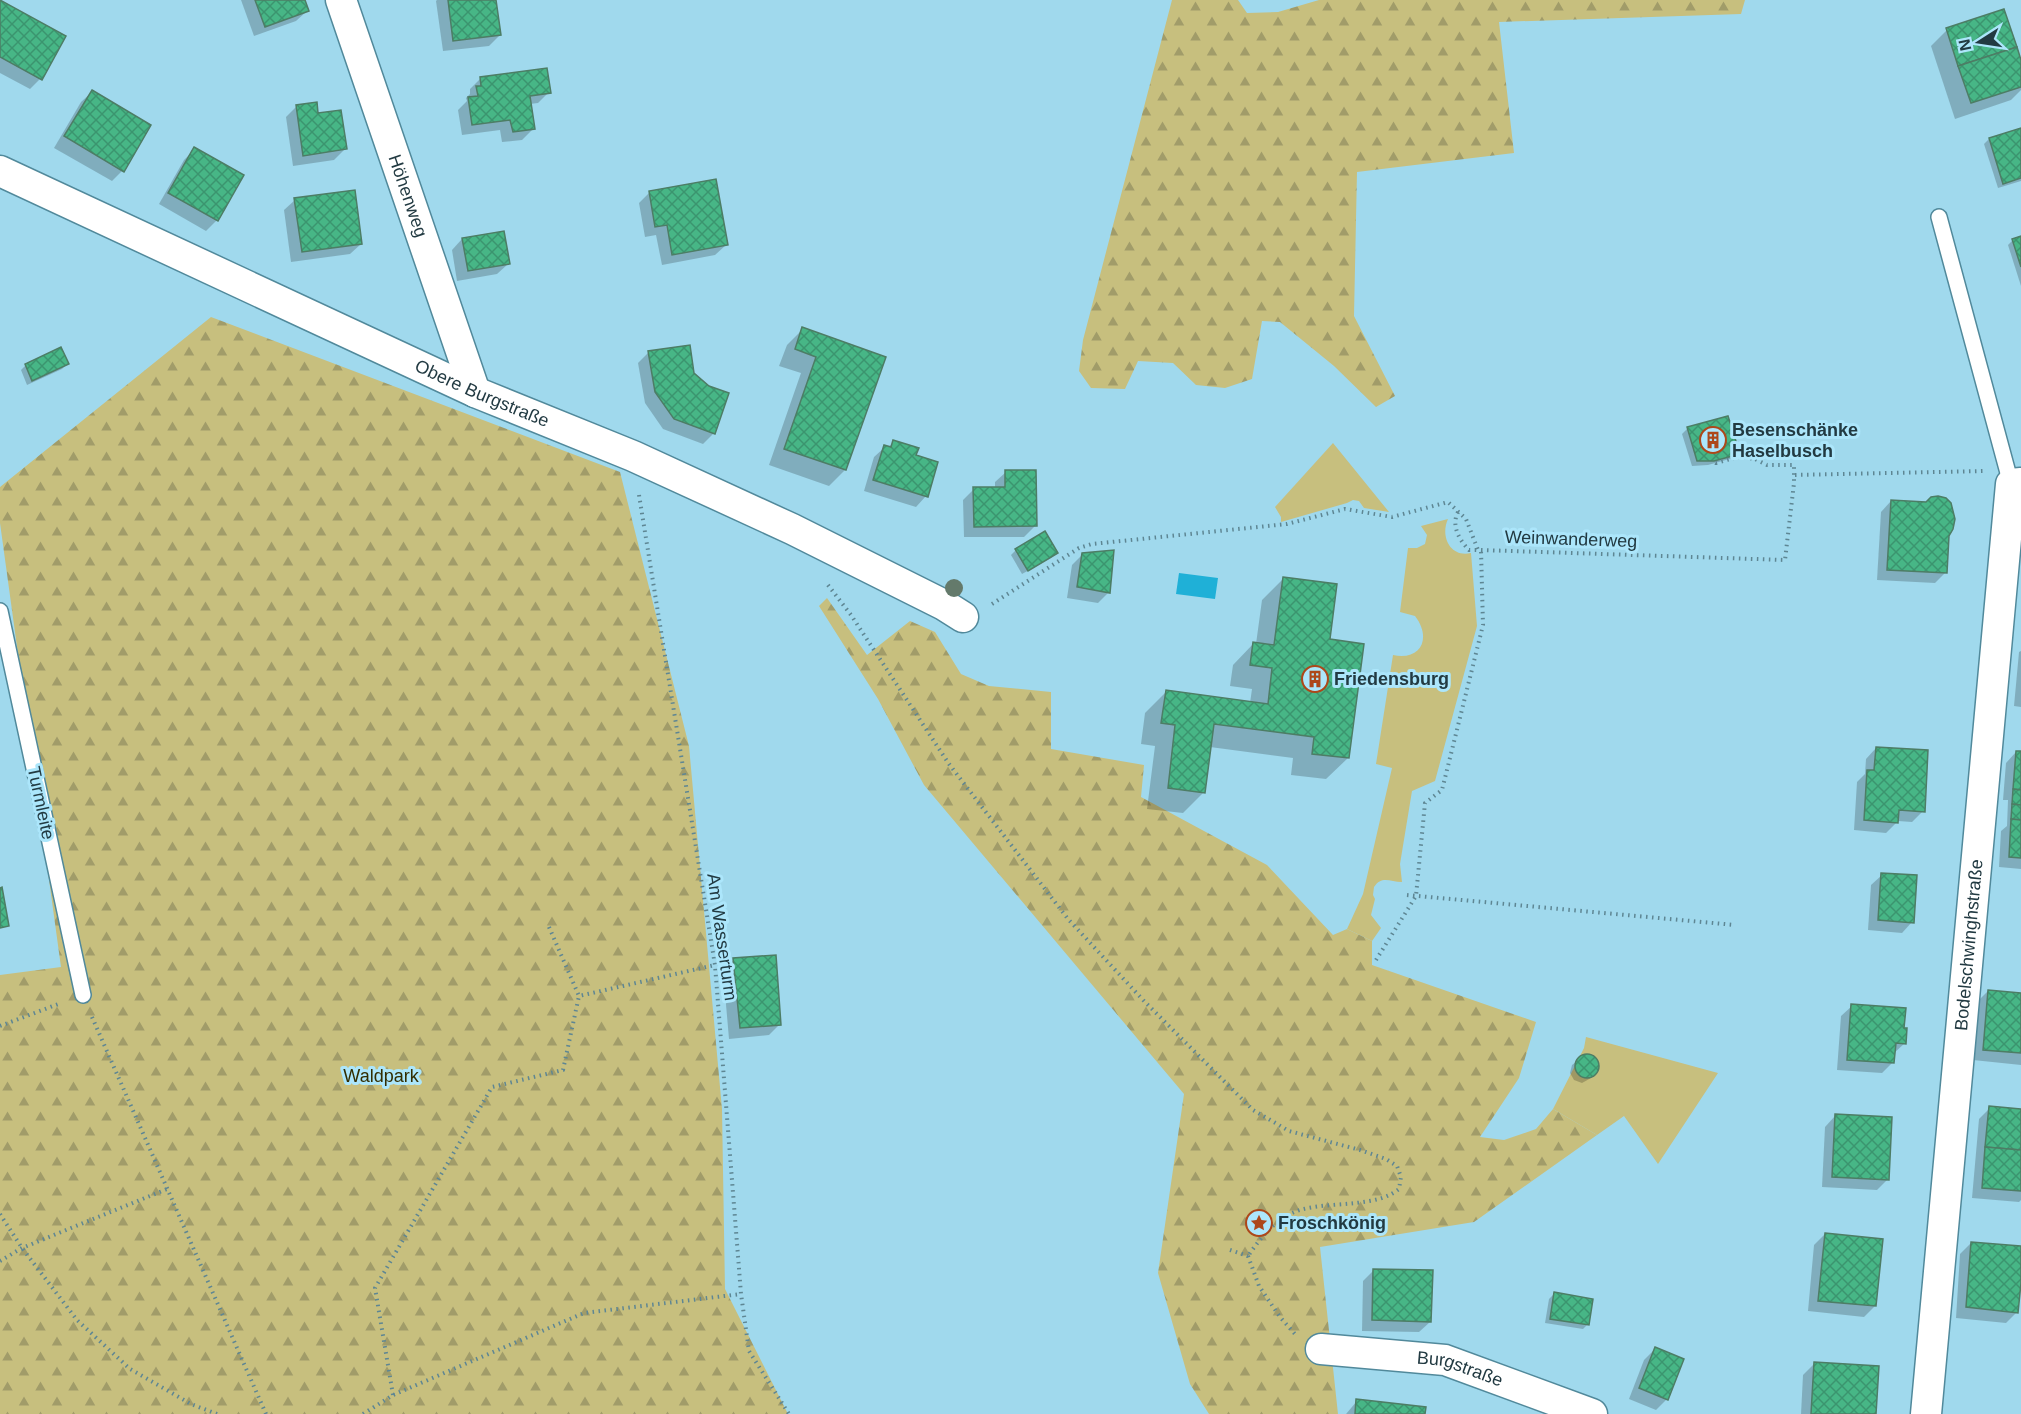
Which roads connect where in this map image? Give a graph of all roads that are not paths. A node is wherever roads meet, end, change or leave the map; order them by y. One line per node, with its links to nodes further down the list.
1 (341, 0): 4 (street, Höhenweg)
2 (0, 171): 4 (street, Obere Burgstraße)
3 (1939, 217): 5 (lane)
4 (475, 392): 7 (street, Obere Burgstraße)
5 (2016, 484): 11 (street, Bodelschwinghstraße)
6 (0, 611): 8 (lane, Turmleite)
7 (963, 617)
8 (83, 995)
9 (1321, 1349): 10 (street, Burgstraße)
10 (1592, 1414)
11 (1926, 1414)

